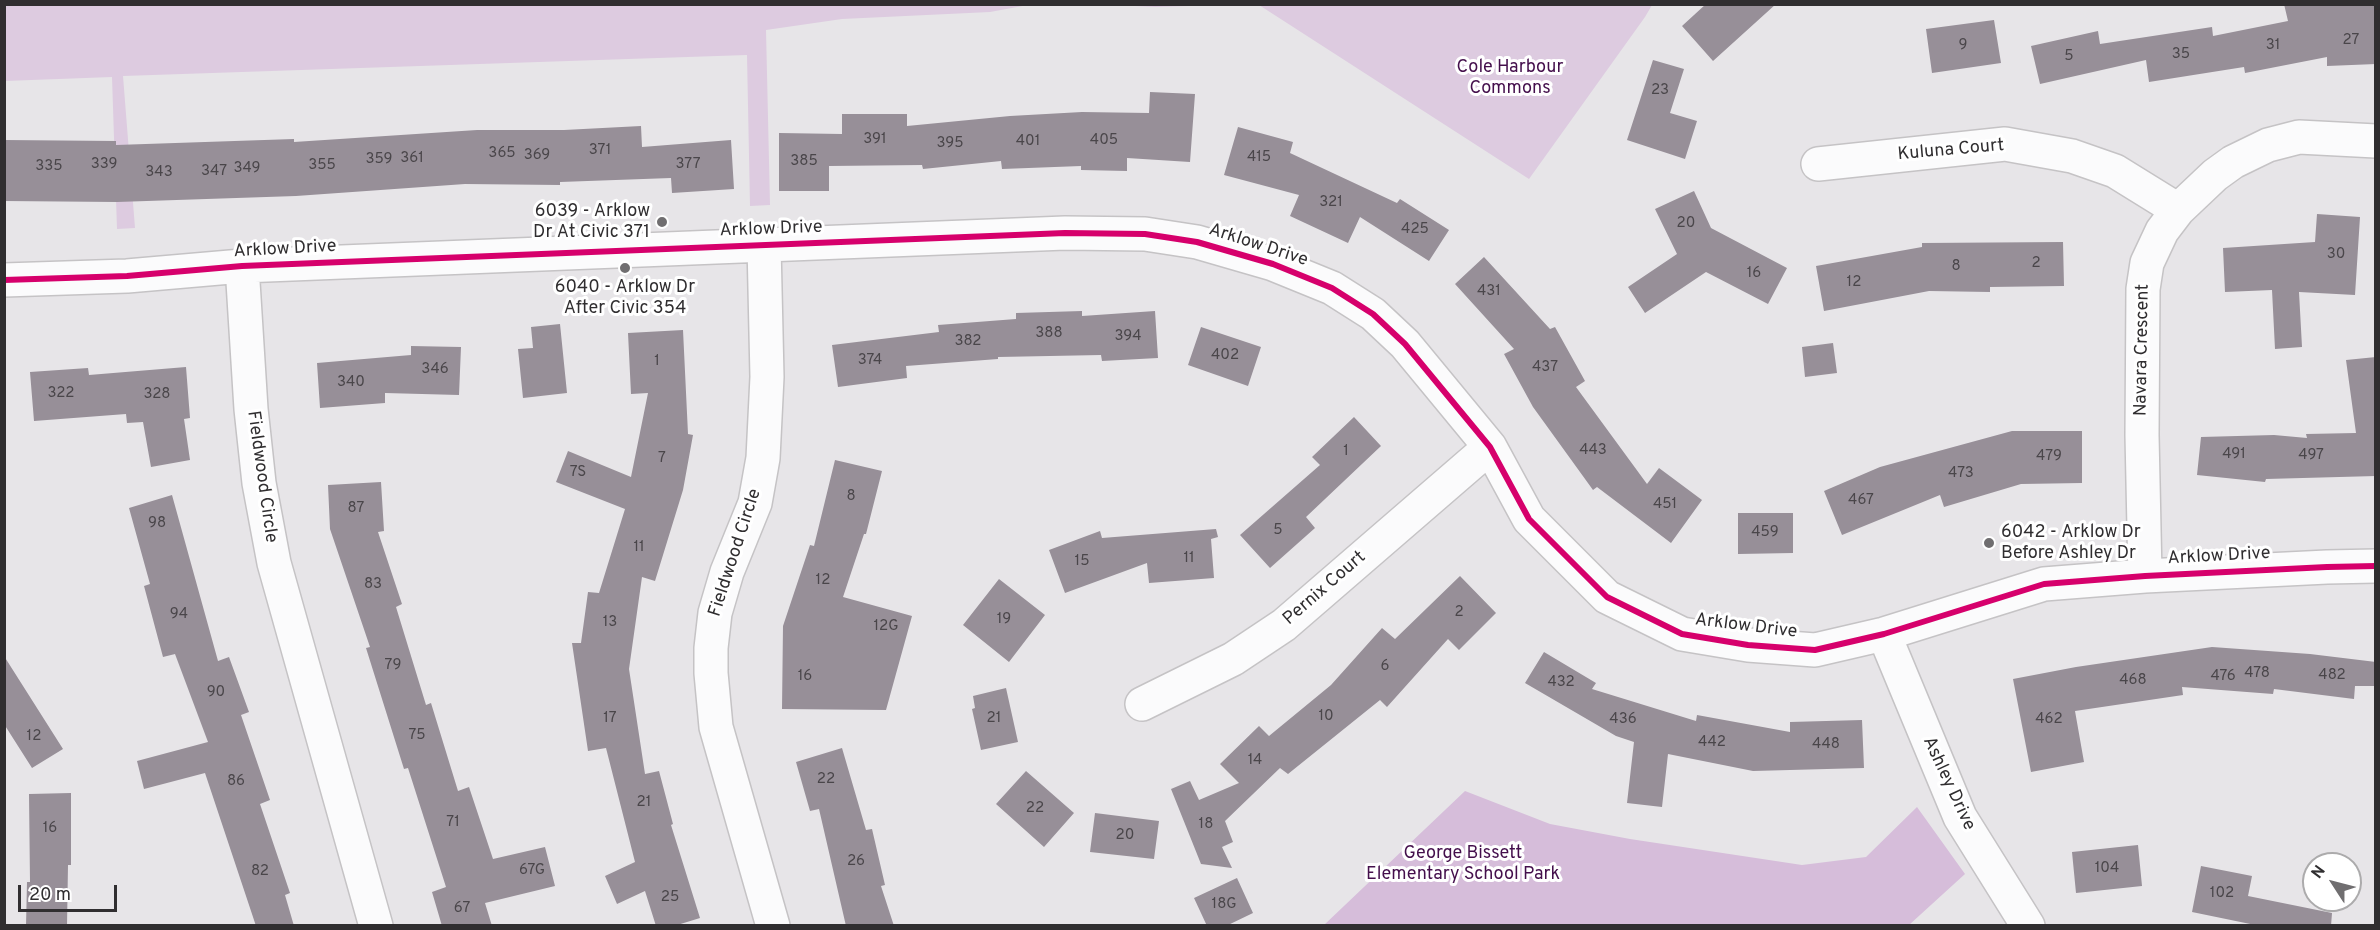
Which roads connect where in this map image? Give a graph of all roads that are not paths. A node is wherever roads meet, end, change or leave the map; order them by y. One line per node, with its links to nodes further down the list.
1 (2376, 141): 3 (street, Navara Crescent)
2 (1818, 164): 3 (street, Kuluna Court)
3 (2178, 210): 9 (street, Navara Crescent)
4 (764, 245): 5 (street, Arklow Drive); 7 (street, Arklow Drive); 13 (street, Fieldwood Circle)
5 (242, 266): 6 (street, Arklow Drive); 12 (street, Fieldwood Circle)
6 (4, 280)
7 (1490, 447): 10 (street, Arklow Drive); 11 (street, Pernix Court)
8 (2376, 566): 9 (street, Arklow Drive)
9 (2145, 576): 10 (street, Arklow Drive)
10 (1884, 634): 14 (street, Ashley Drive)
11 (1142, 704)
12 (376, 926)
13 (773, 926)
14 (2028, 926)

